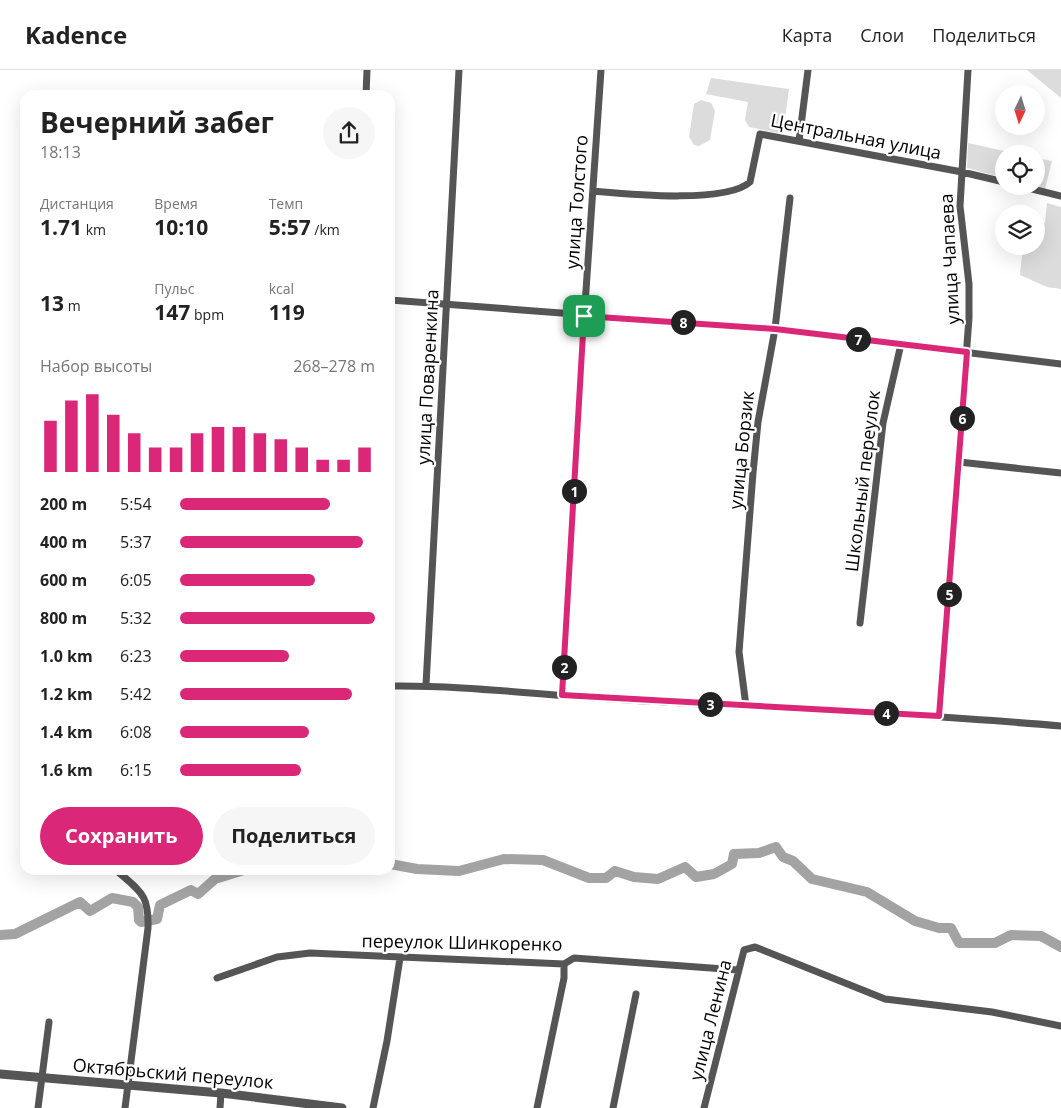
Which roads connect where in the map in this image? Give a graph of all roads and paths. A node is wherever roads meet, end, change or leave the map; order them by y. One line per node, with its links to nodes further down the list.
1 (367, 70): 6 (street)
2 (459, 70): 15 (street, улица Поваренкина)
3 (602, 70): 10 (street, улица Толстого)
4 (808, 70): 7 (street)
5 (968, 70): 8 (street, улица Чапаева)
6 (366, 90)
7 (799, 141): 8 (street, Центральная улица); 10 (street, Центральная улица)
8 (962, 172): 9 (street, Центральная улица); 19 (street, улица Чапаева)
9 (995, 180)
10 (593, 191): 16 (street, улица Толстого)
11 (1045, 192): 12 (street)
12 (1061, 196)
13 (790, 198): 17 (street, улица Борзик)
14 (395, 300): 15 (street)
15 (447, 305): 16 (street); 24 (street, улица Поваренкина)
16 (584, 316): 17 (street); 26 (street, улица Толстого)
17 (775, 329): 18 (street); 27 (street, улица Борзик)
18 (901, 344): 19 (street); 23 (street, Школьный переулок)
19 (967, 352): 20 (street); 21 (street, улица Чапаева)
20 (1061, 364)
21 (959, 462): 22 (street); 28 (street, улица Чапаева)
22 (1061, 473)
23 (860, 623)
24 (426, 685): 25 (street); 26 (street)
25 (395, 686)
26 (562, 695): 27 (street)
27 (746, 706): 28 (street)
28 (939, 716): 29 (street)
29 (1061, 726)
30 (121, 875): 40 (street)
31 (400, 958): 32 (street, переулок Шинкоренко); 34 (street, переулок Шинкоренко); 47 (street)
32 (564, 964): 33 (street, переулок Шинкоренко); 48 (street)
33 (738, 970): 37 (street, улица Ленина); 50 (street, улица Ленина)
34 (217, 978)
35 (636, 994): 49 (street)
36 (49, 1022): 39 (street)
37 (1061, 1026)
38 (0, 1074): 39 (street, Октябрьский переулок)
39 (41, 1079): 40 (street, Октябрьский переулок); 43 (street)
40 (128, 1085): 41 (street, Октябрьский переулок); 44 (street)
41 (221, 1093): 42 (street, Октябрьский переулок); 45 (street)
42 (314, 1106): 46 (street, Октябрьский переулок)
43 (38, 1108)
44 (125, 1108)
45 (220, 1108)
46 (342, 1108)
47 (373, 1108)
48 (537, 1108)
49 (613, 1108)
50 (704, 1108)

